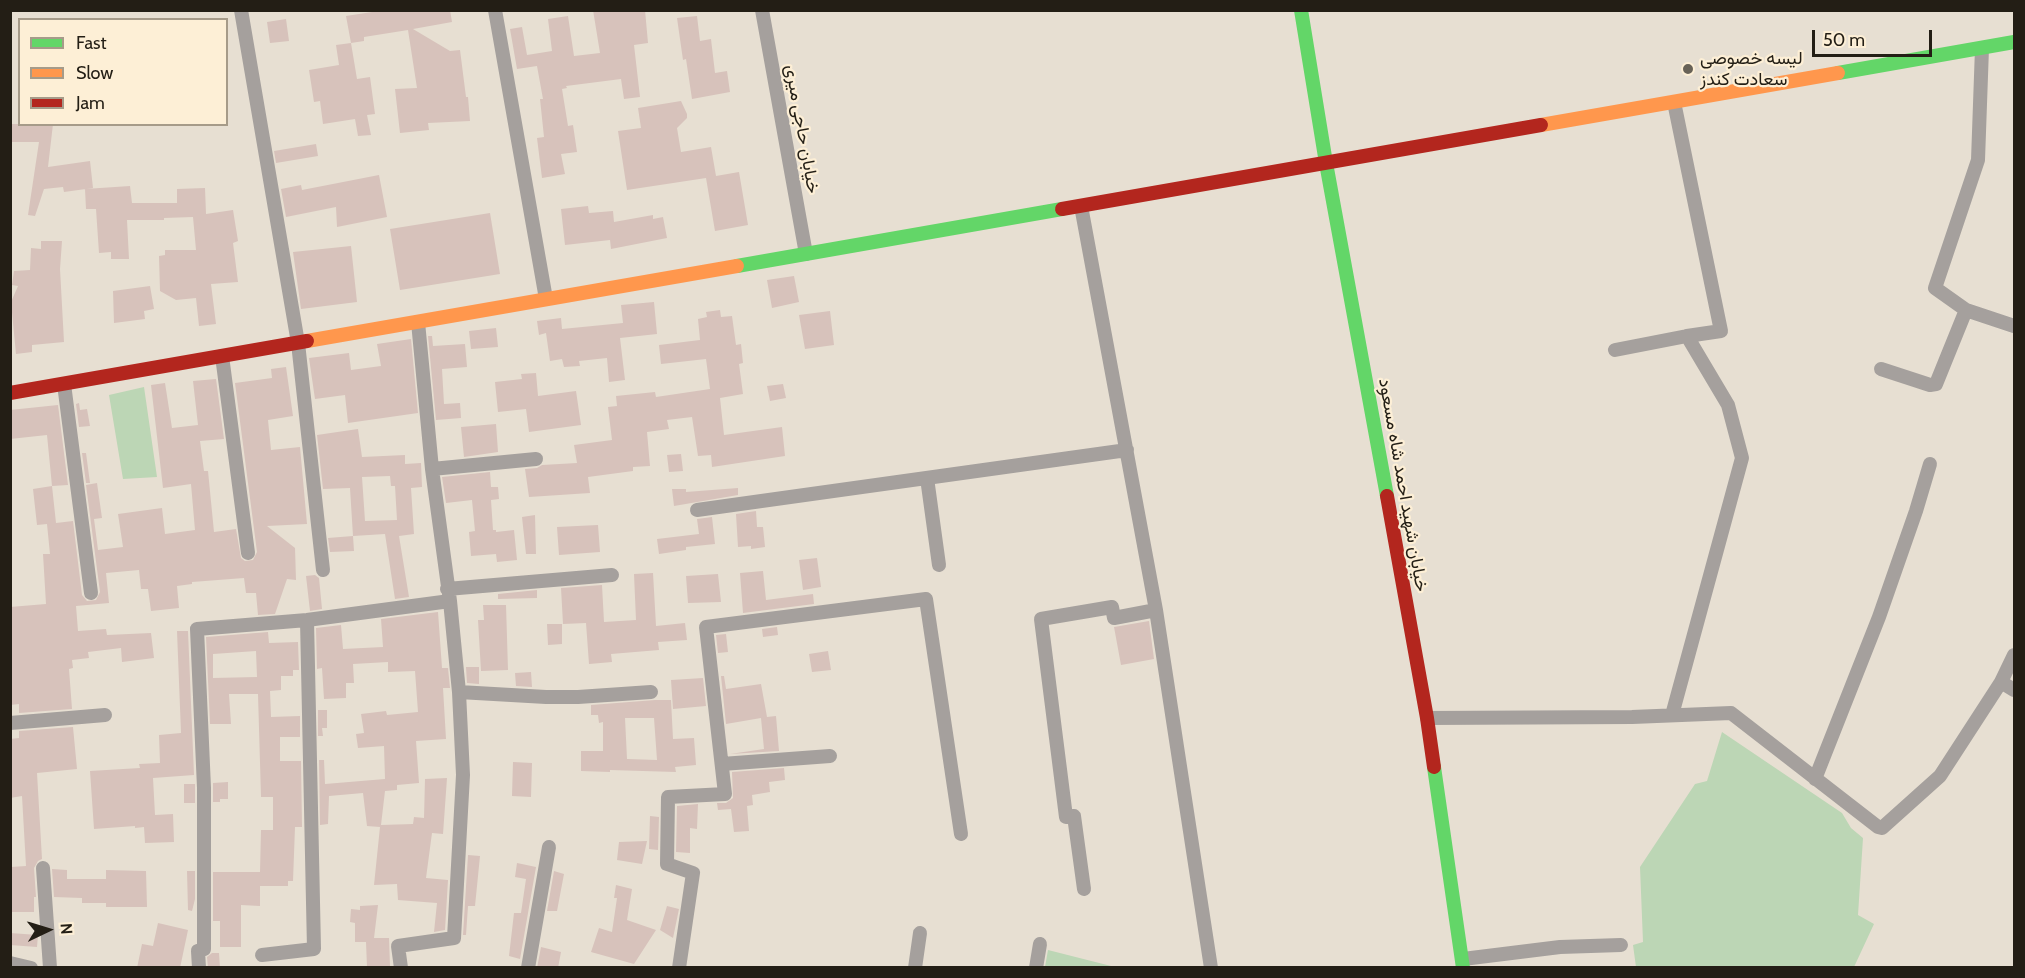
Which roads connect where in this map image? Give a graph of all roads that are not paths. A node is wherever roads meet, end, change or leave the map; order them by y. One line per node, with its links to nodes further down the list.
1 (241, 10): 16 (street)
2 (495, 10): 11 (street)
3 (762, 10): 10 (street, خیابان حاجی میری)
4 (1301, 10): 8 (street, خیابان شهید احمد شاه مسعود)
5 (2014, 42): 6 (street)
6 (1982, 48): 7 (street); 12 (street)
7 (1674, 102): 8 (street); 15 (street)
8 (1326, 163): 9 (street); 43 (street, خیابان شهید احمد شاه مسعود)
9 (1082, 206): 10 (street); 22 (street)
10 (806, 254): 11 (street)
11 (546, 300): 13 (street)
12 (1966, 310): 14 (street); 19 (street)
13 (418, 322): 16 (street); 25 (street)
14 (2014, 326)
15 (1688, 336): 17 (street); 42 (street)
16 (298, 343): 18 (street); 30 (street)
17 (1614, 350)
18 (222, 356): 20 (street); 28 (street)
19 (1881, 369)
20 (64, 384): 21 (street); 32 (street)
21 (10, 393)
22 (1127, 450): 26 (street); 34 (street)
23 (536, 459): 25 (street)
24 (1930, 464): 47 (street)
25 (432, 470): 33 (street)
26 (927, 478): 27 (street); 29 (street)
27 (697, 510)
28 (248, 553)
29 (939, 565)
30 (323, 570)
31 (612, 575): 33 (street)
32 (91, 592)
33 (449, 595): 35 (street); 39 (street)
34 (1156, 609): 51 (street); 66 (street)
35 (307, 620): 55 (street); 60 (street)
36 (2014, 656): 37 (street)
37 (2001, 682): 38 (street); 47 (street)
38 (2014, 690)
39 (459, 692): 40 (street); 61 (street)
40 (651, 693)
41 (105, 715): 44 (street)
42 (1672, 715): 43 (street); 47 (street)
43 (1427, 718): 57 (street, خیابان شهید احمد شاه مسعود)
44 (10, 723)
45 (830, 756): 46 (street)
46 (722, 764): 48 (street); 63 (street)
47 (1815, 779)
48 (961, 834)
49 (549, 847): 62 (street)
50 (44, 868): 59 (street)
51 (1084, 890)
52 (920, 933): 64 (street)
53 (1040, 944): 65 (street)
54 (1621, 945): 57 (street)
55 (262, 955)
56 (10, 963): 58 (street)
57 (1463, 963)
58 (32, 968)
59 (50, 968)
60 (199, 968)
61 (400, 968)
62 (528, 968)
63 (679, 968)
64 (915, 968)
65 (1036, 968)
66 (1211, 968)

